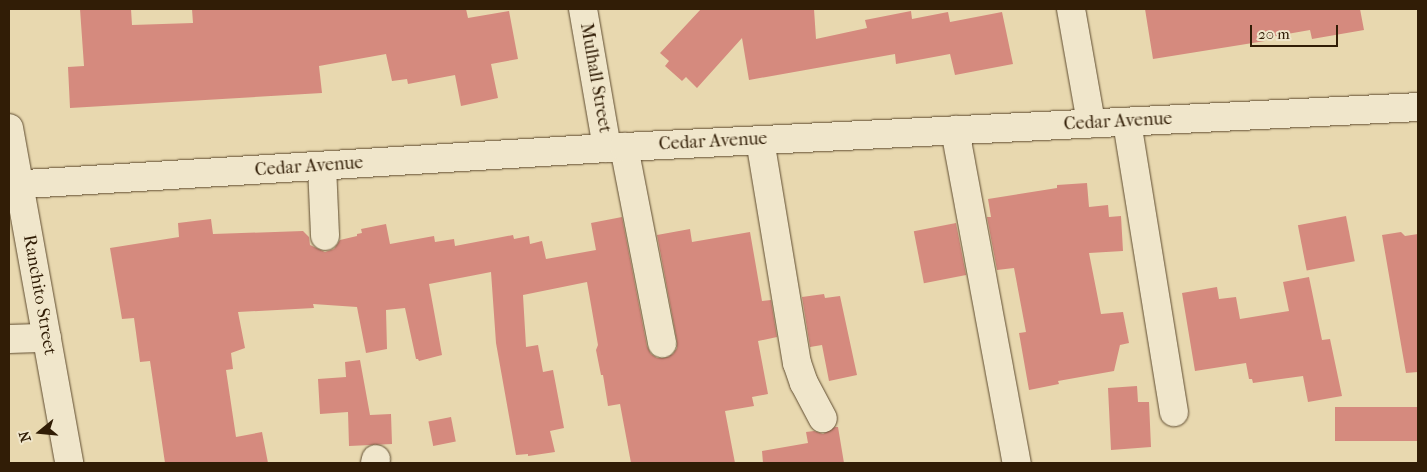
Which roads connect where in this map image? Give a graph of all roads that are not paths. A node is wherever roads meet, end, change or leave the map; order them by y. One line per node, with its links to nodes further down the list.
1 (583, 9): 9 (street, Mulhall Street)
2 (1071, 9): 5 (street)
3 (1418, 108): 4 (street, Cedar Avenue)
4 (1127, 122): 5 (street, Cedar Avenue); 16 (street)
5 (1092, 123): 7 (street, Cedar Avenue)
6 (9, 128): 11 (street, Ranchito Street)
7 (955, 130): 8 (street, Cedar Avenue); 19 (street)
8 (760, 140): 9 (street, Cedar Avenue); 17 (street)
9 (616, 147): 10 (street, Cedar Avenue); 15 (street, Mulhall Street)
10 (322, 166): 11 (street, Cedar Avenue); 12 (street)
11 (14, 185): 13 (street, Ranchito Street)
12 (325, 236)
13 (47, 338): 14 (street); 18 (street, Ranchito Street)
14 (9, 339)
15 (662, 343)
16 (1174, 412)
17 (824, 418)
18 (69, 463)
19 (1017, 463)

